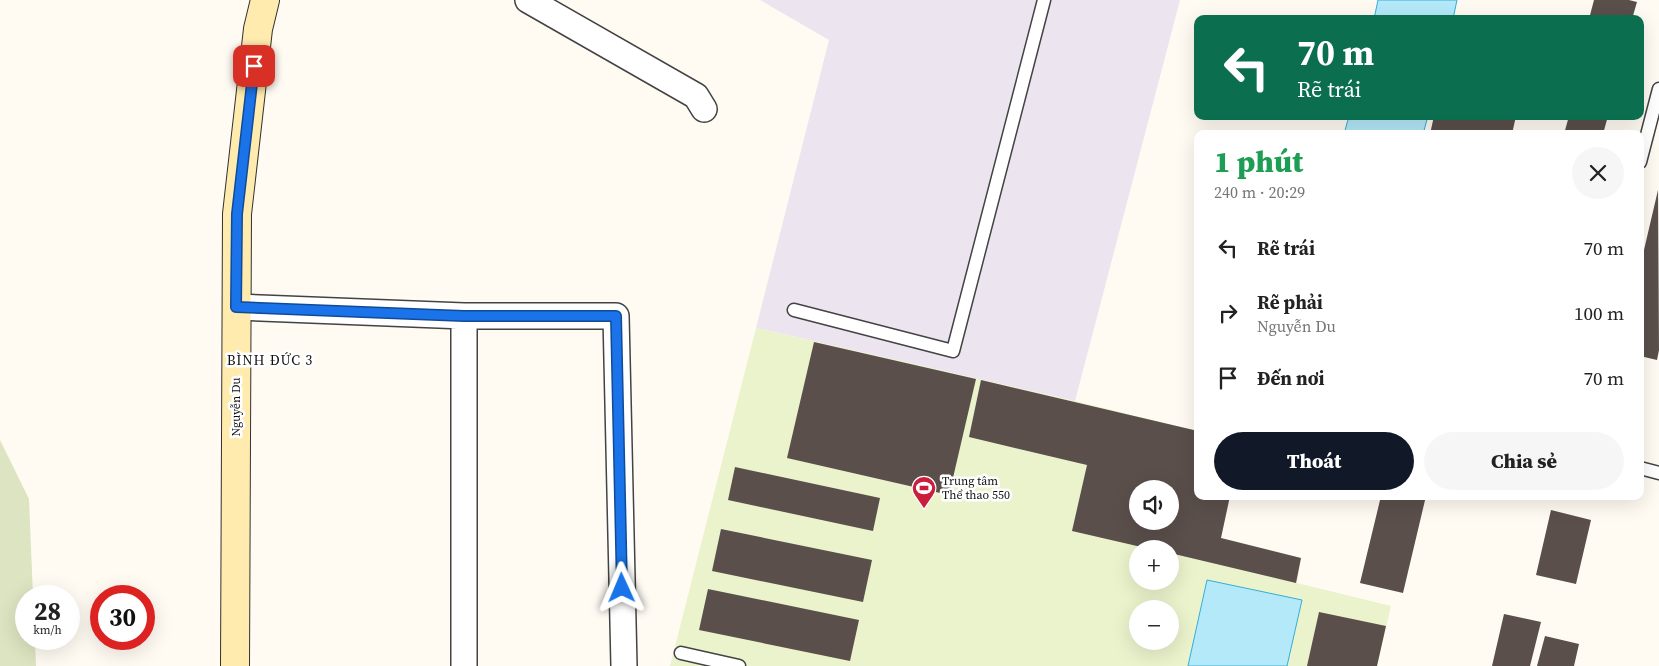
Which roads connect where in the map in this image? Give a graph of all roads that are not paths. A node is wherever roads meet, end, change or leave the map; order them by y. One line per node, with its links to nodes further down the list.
1 (265, 0): 7 (main road, Nguyễn Du)
2 (528, 0): 5 (street)
3 (1044, 0): 8 (lane)
4 (1659, 89): 6 (lane)
5 (704, 109)
6 (1644, 147)
7 (236, 307): 9 (street); 13 (main road, Nguyễn Du)
8 (794, 310)
9 (464, 316): 14 (street); 15 (street)
10 (1644, 469): 11 (lane)
11 (1659, 473)
12 (682, 653): 16 (lane)
13 (235, 666)
14 (464, 666)
15 (624, 666)
16 (739, 666)

